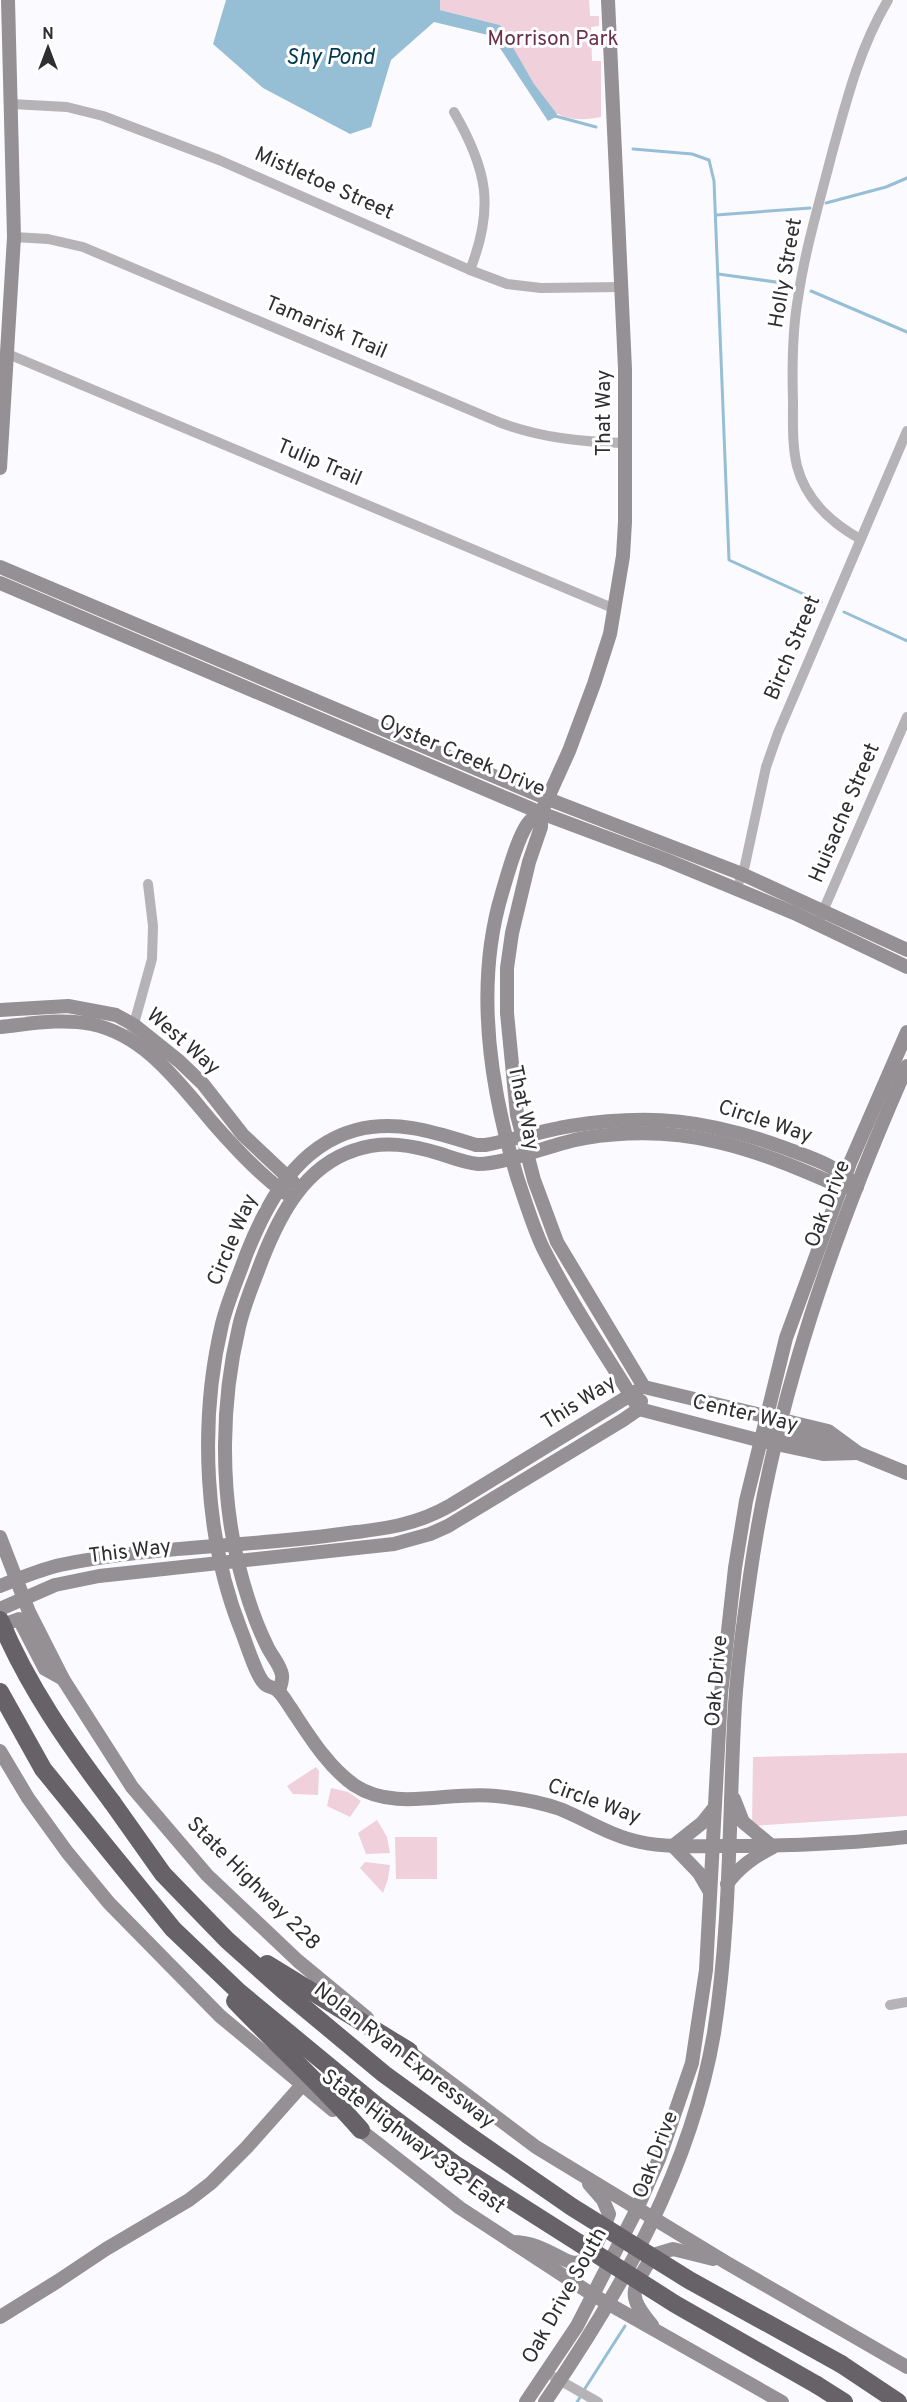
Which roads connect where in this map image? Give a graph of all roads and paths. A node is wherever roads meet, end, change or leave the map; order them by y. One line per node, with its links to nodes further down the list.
1 (8, 0): 4 (street)
2 (608, 0): 8 (street, That Way)
3 (888, 0): 13 (street, Holly Street)
4 (12, 104): 6 (street); 7 (street, Mistletoe Street)
5 (454, 112): 7 (street)
6 (14, 237): 9 (street); 11 (street, Tamarisk Trail)
7 (470, 270): 8 (street, Mistletoe Street)
8 (622, 286): 11 (street, That Way)
9 (8, 354): 12 (street); 16 (street, Tulip Trail)
10 (907, 431): 13 (street, Birch Street)
11 (625, 443): 16 (street, That Way)
12 (0, 468)
13 (860, 538): 20 (street, Birch Street)
14 (0, 567): 18 (street, Oyster Creek Drive)
15 (0, 583): 19 (street, Oyster Creek Drive)
16 (615, 609): 18 (street, That Way)
17 (907, 717): 25 (street, Huisache Street)
18 (548, 799): 19 (street, That Way); 20 (street, Oyster Creek Drive)
19 (541, 813): 22 (street, Oyster Creek Drive); 23 (street, That Way); 24 (street, That Way)
20 (742, 874): 22 (street, Birch Street); 25 (street, Oyster Creek Drive)
21 (148, 884): 34 (street)
22 (736, 889): 26 (street, Oyster Creek Drive)
23 (517, 907): 24 (street); 41 (street, That Way)
24 (497, 910): 42 (street, That Way)
25 (824, 910): 26 (street, Huisache Street); 27 (street, Oyster Creek Drive)
26 (818, 924): 30 (street, Oyster Creek Drive)
27 (890, 943): 28 (street); 29 (street, Oyster Creek Drive)
28 (907, 943)
29 (907, 950)
30 (907, 967)
31 (68, 1006): 32 (street, West Way); 33 (street); 34 (street, West Way)
32 (0, 1011)
33 (65, 1022): 35 (street, West Way); 37 (street, West Way)
34 (134, 1025): 37 (street); 38 (street, West Way)
35 (0, 1027)
36 (907, 1032): 45 (street, Oak Drive)
37 (129, 1040): 40 (street, West Way)
38 (179, 1061): 40 (street); 46 (street, West Way)
39 (907, 1066): 47 (street, Oak Drive)
40 (171, 1073): 46 (street, West Way)
41 (522, 1138): 42 (street, Circle Way); 43 (street, That Way); 45 (street, Circle Way)
42 (507, 1141): 44 (street, That Way); 46 (street, Circle Way)
43 (526, 1153): 44 (street, Circle Way); 45 (street, Circle Way); 49 (street, That Way)
44 (512, 1158): 48 (street, Circle Way); 50 (street, That Way)
45 (843, 1180): 47 (street, Circle Way); 52 (street, Oak Drive)
46 (284, 1183): 48 (street, West Way); 59 (street, Circle Way)
47 (857, 1186): 53 (street, Oak Drive)
48 (297, 1194): 58 (street, Circle Way)
49 (644, 1387): 50 (street, This Way); 51 (street, This Way); 52 (street, Center Way)
50 (631, 1396): 51 (street); 58 (street, This Way)
51 (639, 1409): 54 (street, Center Way); 60 (street, This Way)
52 (767, 1416): 53 (street, Center Way); 54 (street, Oak Drive)
53 (779, 1432): 54 (street, Center Way); 55 (street, Center Way); 55 (street, Center Way); 72 (street, Oak Drive)
54 (761, 1441): 73 (street, Oak Drive)
55 (858, 1453): 56 (street, Center Way)
56 (907, 1473)
57 (0, 1537): 62 (street, State Highway 228)
58 (235, 1545): 59 (street, This Way); 60 (street, Circle Way)
59 (219, 1546): 61 (street, Circle Way); 62 (street, This Way)
60 (237, 1560): 61 (street, This Way); 69 (street, Circle Way)
61 (222, 1562): 64 (street, This Way); 69 (street, Circle Way)
62 (16, 1580): 63 (street, This Way); 64 (street, State Highway 228)
63 (0, 1586)
64 (24, 1599): 65 (street, This Way); 68 (street, State Highway 228)
65 (0, 1609)
66 (0, 1620): 82 (highway, Nolan Ryan Expressway, bridge)
67 (0, 1626): 68 (street)
68 (63, 1679): 88 (street, State Highway 228)
69 (279, 1691): 75 (street, Circle Way)
70 (0, 1692): 81 (highway)
71 (0, 1751): 90 (street, State Highway 332 East)
72 (731, 1793): 77 (street, Oak Drive); 78 (street)
73 (714, 1808): 75 (street); 76 (street, Oak Drive)
74 (907, 1837): 78 (street, Circle Way)
75 (672, 1846): 76 (street, Circle Way); 80 (street)
76 (713, 1846): 77 (street, Circle Way); 80 (street, Oak Drive)
77 (729, 1846): 78 (street, Circle Way); 79 (street, Oak Drive)
78 (773, 1846): 79 (street)
79 (727, 1884): 84 (street, Oak Drive)
80 (710, 1892): 83 (street, Oak Drive)
81 (173, 1929): 93 (highway); 112 (highway, bridge)
82 (227, 1940): 88 (highway); 113 (highway, Nolan Ryan Expressway, bridge)
83 (706, 1970): 84 (street); 87 (street, Oak Drive)
84 (722, 1972): 89 (street, Oak Drive)
85 (907, 2001): 86 (street)
86 (890, 2005)
87 (695, 2047): 89 (street); 91 (street, Oak Drive)
88 (408, 2051): 96 (street, State Highway 228)
89 (709, 2052): 92 (street, Oak Drive)
90 (303, 2084): 93 (street, State Highway 332 East); 103 (street)
91 (679, 2102): 92 (street); 94 (street, Oak Drive)
92 (696, 2108): 95 (street, Oak Drive)
93 (361, 2130): 99 (street, State Highway 332 East)
94 (668, 2135): 95 (street); 97 (street, Oak Drive)
95 (685, 2140): 98 (street, Oak Drive)
96 (579, 2172): 97 (street); 99 (street)
97 (637, 2209): 98 (street); 101 (street, Oak Drive South)
98 (653, 2219): 100 (street); 102 (street, Oak Drive)
99 (512, 2242): 101 (street, State Highway 332 East)
100 (727, 2263): 104 (street); 105 (street)
101 (593, 2295): 102 (street, State Highway 332 East); 106 (street, Oak Drive South)
102 (609, 2305): 104 (street, State Highway 332 East); 107 (street, Oak Drive South)
103 (0, 2317)
104 (659, 2332): 111 (street, State Highway 332 East)
105 (907, 2367)
106 (548, 2373): 107 (street); 109 (street, Oak Drive South)
107 (560, 2380): 108 (street); 110 (street, Oak Drive South)
108 (594, 2400)
109 (526, 2402)
110 (545, 2402)
111 (782, 2402)
112 (844, 2402)
113 (898, 2402)

